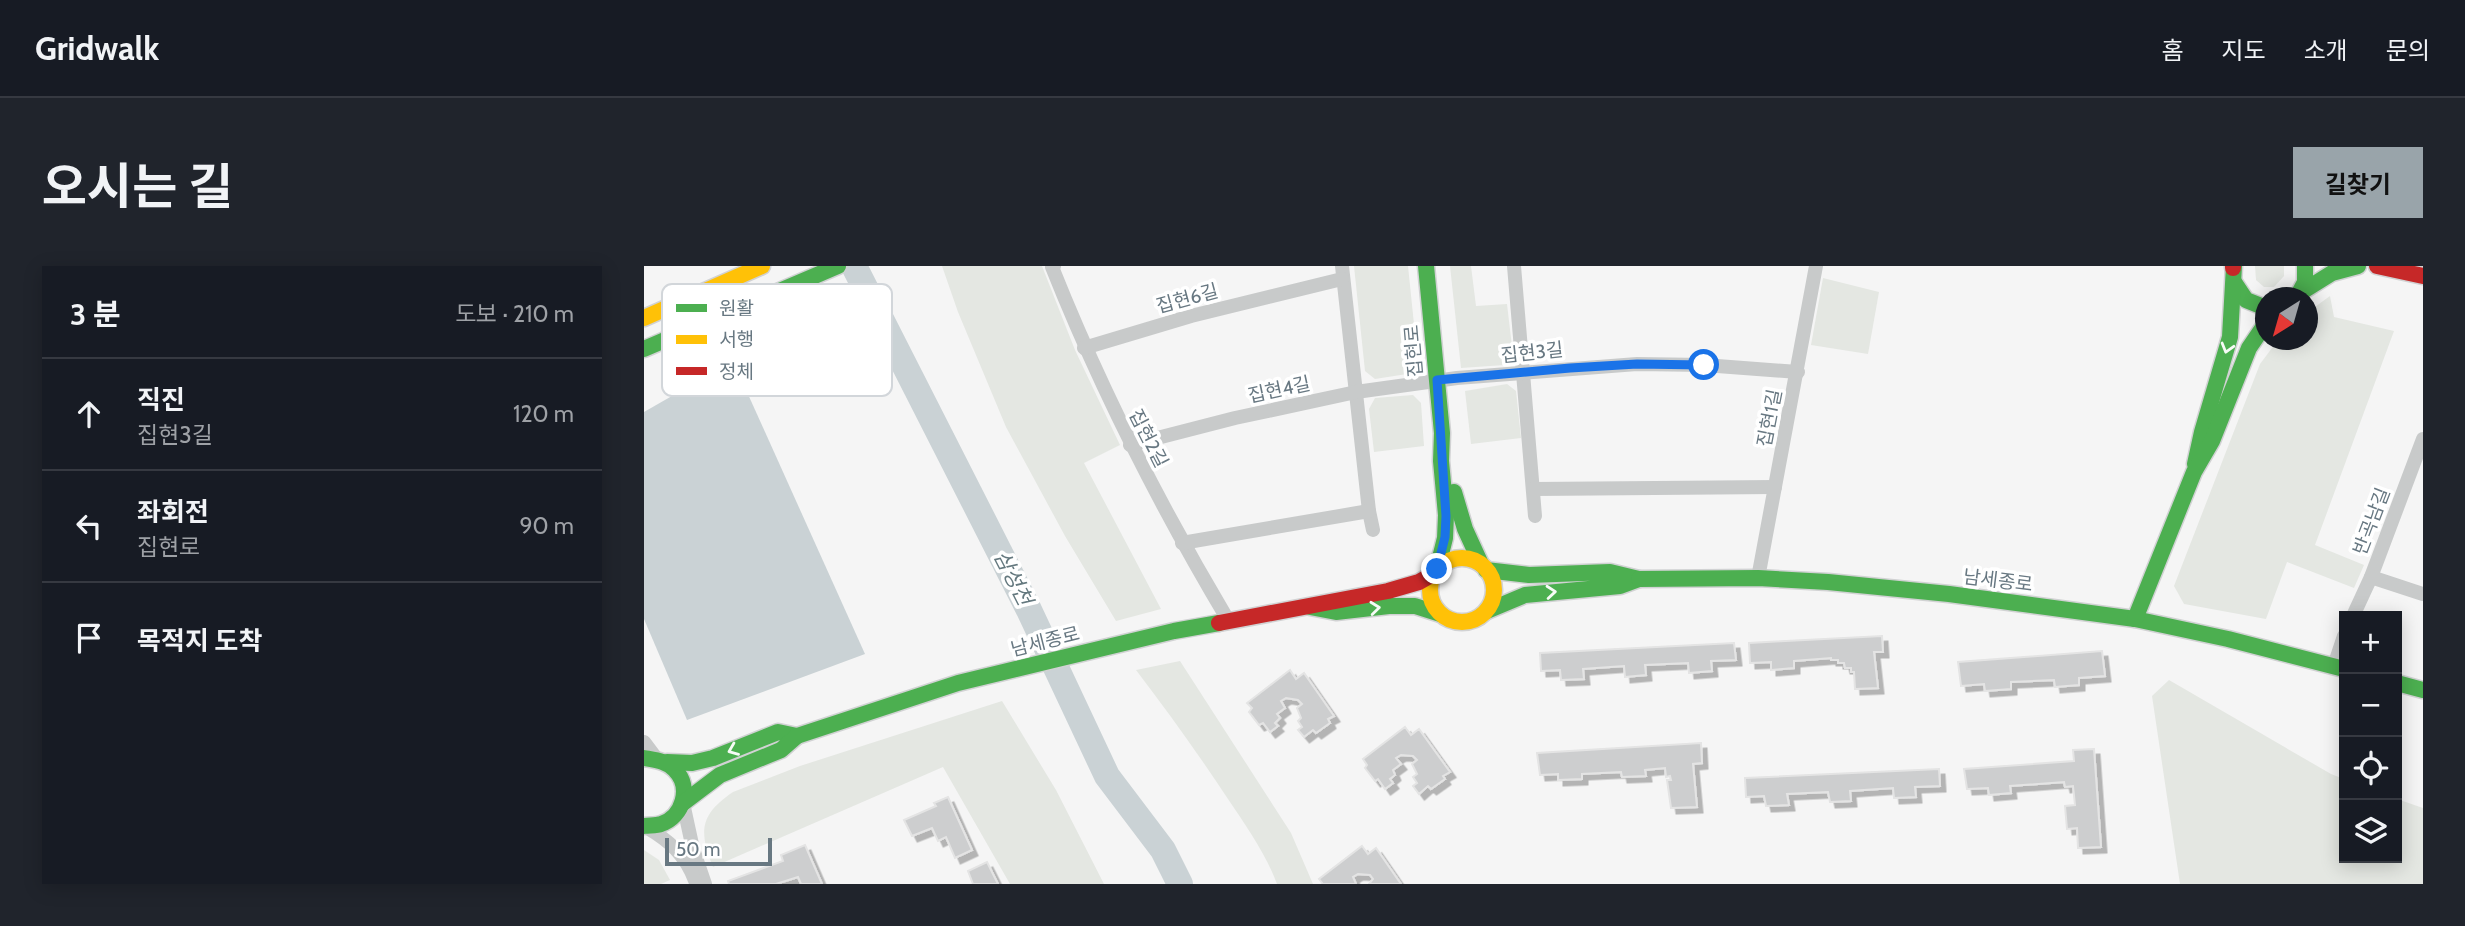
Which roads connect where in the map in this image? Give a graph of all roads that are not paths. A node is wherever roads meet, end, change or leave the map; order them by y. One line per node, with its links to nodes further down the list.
1 (762, 266): 13 (main road)
2 (838, 266): 14 (main road)
3 (1054, 266): 22 (street, 집현2길)
4 (1426, 266): 26 (main road, 집현로)
5 (1514, 266): 25 (street)
6 (1816, 266): 24 (street, 집현1길)
7 (2305, 266): 15 (main road)
8 (2358, 266): 16 (main road)
9 (2377, 266): 12 (main road)
10 (2233, 270): 17 (main road); 31 (main road, one-way to 31)
11 (1342, 272): 22 (street, 집현6길); 27 (street)
12 (2423, 276)
13 (721, 284)
14 (796, 284)
15 (2302, 287)
16 (2310, 287)
17 (2255, 305)
18 (662, 310): 19 (main road)
19 (644, 318)
20 (2255, 339): 31 (main road)
21 (662, 341): 23 (main road)
22 (1084, 348): 30 (street, 집현2길)
23 (644, 349)
24 (1798, 372): 25 (street, 집현3길); 32 (street, 집현1길)
25 (1523, 374): 26 (street, 집현3길); 33 (street)
26 (1437, 380): 27 (street, 집현4길); 28 (main road, 집현로)
27 (1356, 393): 30 (street, 집현4길); 34 (street)
28 (1442, 433): 38 (main road, 집현로); 39 (main road, 집현로)
29 (2423, 439): 40 (street, 반곡남길)
30 (1130, 445): 37 (street, 집현2길)
31 (2193, 472): 48 (main road)
32 (1775, 487): 33 (street); 41 (street, 집현1길)
33 (1534, 489): 35 (street)
34 (1369, 511): 36 (street); 37 (street)
35 (1535, 516)
36 (1373, 530)
37 (1182, 542): 49 (street, 집현2길)
38 (1484, 567): 39 (main road); 42 (main road, 남세종로); 45 (main road)
39 (1435, 572): 44 (main road, 남세종로); 47 (main road)
40 (2371, 577): 43 (street); 46 (street, 반곡남길)
41 (1758, 578): 42 (main road, 남세종로); 48 (main road, 남세종로)
42 (1639, 579): 45 (main road, 남세종로, one-way to 42)
43 (2423, 594)
44 (1309, 607): 47 (main road, 남세종로, one-way to 47); 49 (main road, 남세종로)
45 (1486, 611): 47 (main road)
46 (2355, 611)
47 (1440, 614)
48 (2136, 619): 50 (main road, 남세종로)
49 (1228, 620): 53 (main road, 남세종로)
50 (2339, 667)
51 (2402, 684): 52 (main road)
52 (2423, 690)
53 (797, 736): 55 (main road, 남세종로, one-way to 55); 56 (main road, 남세종로)
54 (644, 741): 55 (street)
55 (655, 759): 56 (main road)
56 (683, 803): 57 (main road, 남세종로); 59 (street)
57 (644, 826): 58 (street)
58 (696, 884)
59 (705, 884)

